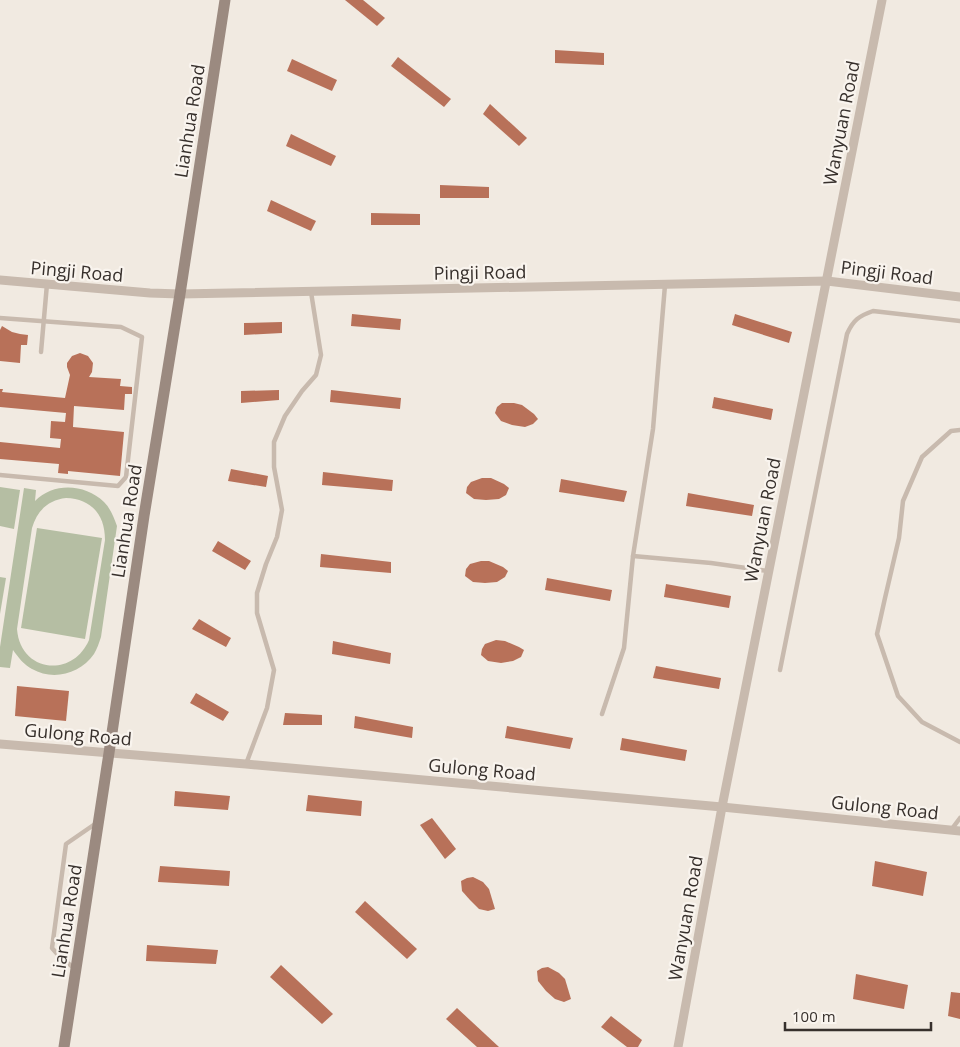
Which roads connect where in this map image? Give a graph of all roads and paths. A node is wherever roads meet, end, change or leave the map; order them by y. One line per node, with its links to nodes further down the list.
1 (225, 0): 8 (main road, Lianhua Road)
2 (882, 0): 4 (street, Wanyuan Road)
3 (0, 280): 5 (street, Pingji Road)
4 (827, 281): 6 (street, Pingji Road); 9 (street, Pingji Road); 17 (street, Wanyuan Road)
5 (46, 284): 8 (street, Pingji Road); 11 (lane)
6 (665, 284): 7 (street, Pingji Road); 16 (lane)
7 (311, 292): 8 (street, Pingji Road); 23 (lane)
8 (180, 294): 22 (main road, Lianhua Road)
9 (960, 297)
10 (0, 318): 11 (lane)
11 (43, 321): 13 (lane); 15 (lane)
12 (960, 321): 18 (lane)
13 (41, 352)
14 (960, 430): 20 (lane)
15 (0, 475)
16 (633, 556): 17 (lane); 19 (lane)
17 (768, 571): 24 (street, Wanyuan Road)
18 (780, 670)
19 (602, 714)
20 (960, 742)
21 (0, 744): 22 (street, Gulong Road)
22 (109, 753): 23 (street, Gulong Road); 26 (main road, Lianhua Road)
23 (246, 764): 24 (street, Gulong Road)
24 (722, 807): 27 (street, Gulong Road); 30 (street, Wanyuan Road)
25 (960, 818): 27 (lane)
26 (98, 822): 28 (main road, Lianhua Road); 28 (lane)
27 (956, 830)
28 (76, 969): 29 (main road, Lianhua Road)
29 (64, 1047)
30 (678, 1047)

